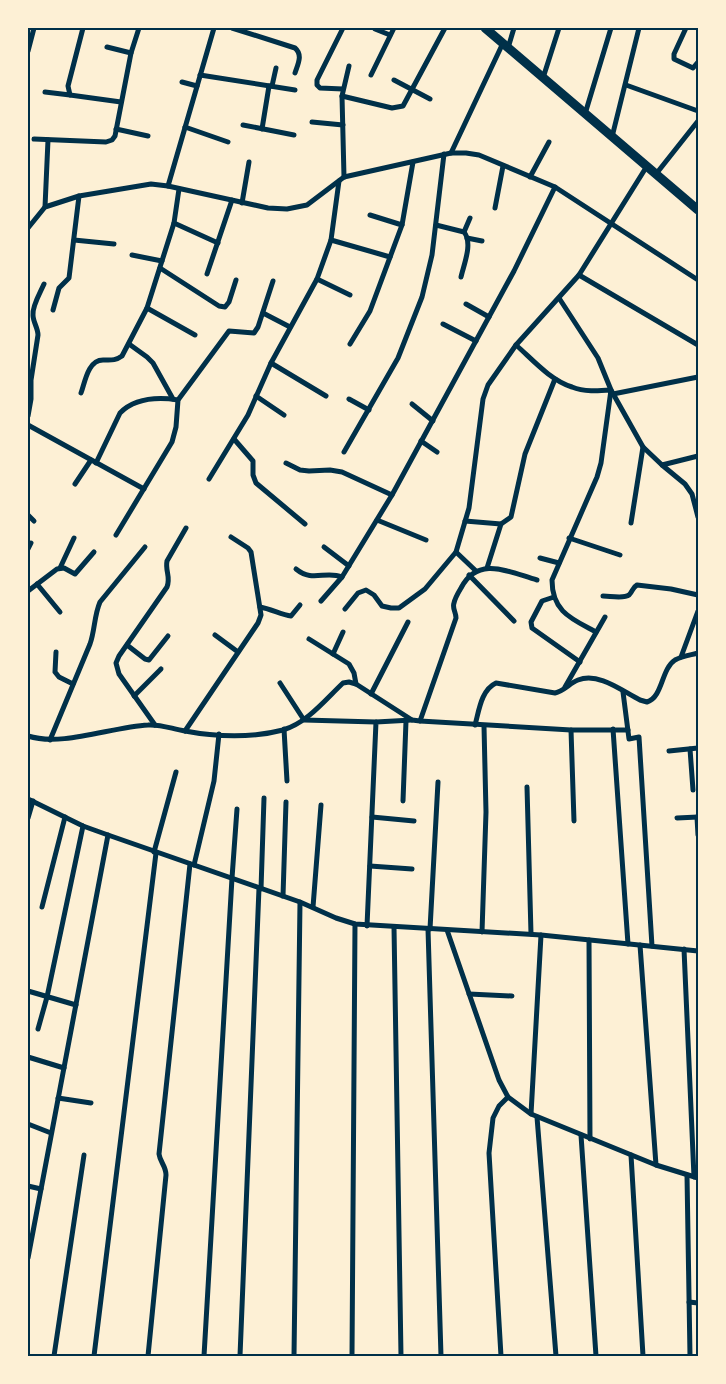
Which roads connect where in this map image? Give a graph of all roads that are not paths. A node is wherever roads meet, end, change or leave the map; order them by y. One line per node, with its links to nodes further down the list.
1 (34, 28): 19 (street)
2 (83, 28): 37 (street)
3 (139, 28): 20 (street)
4 (214, 28): 25 (street)
5 (232, 28): 24 (street)
6 (343, 28): 35 (street)
7 (394, 28): 16 (street)
8 (446, 28): 33 (street)
9 (484, 28): 17 (street)
10 (514, 28): 17 (street)
11 (559, 28): 27 (street)
12 (611, 28): 42 (street)
13 (639, 28): 30 (street)
14 (686, 28): 21 (street)
15 (375, 29): 16 (street)
16 (390, 35): 26 (street)
17 (506, 46): 27 (street); 57 (street)
18 (107, 47): 20 (street)
19 (28, 51)
20 (131, 53): 40 (street)
21 (698, 62)
22 (349, 66): 35 (street)
23 (276, 68): 32 (street)
24 (295, 73)
25 (200, 75): 31 (street); 32 (street)
26 (371, 75)
27 (543, 78): 42 (street)
28 (394, 80): 33 (street)
29 (182, 82): 31 (street)
30 (626, 84): 41 (street); 52 (street)
31 (197, 86): 47 (street)
32 (270, 86): 34 (street); 49 (street)
33 (412, 89): 38 (street); 39 (street)
34 (295, 90)
35 (343, 90): 38 (street)
36 (46, 92): 37 (street)
37 (70, 95): 40 (street)
38 (342, 96): 46 (street)
39 (430, 99)
40 (121, 102): 48 (street)
41 (698, 110)
42 (585, 114): 52 (street)
43 (698, 121): 63 (street)
44 (312, 122): 46 (street)
45 (243, 125): 49 (street)
46 (343, 125): 64 (street)
47 (185, 127): 55 (street); 67 (street)
48 (116, 129): 51 (street); 54 (street)
49 (262, 129): 50 (street)
50 (294, 135)
51 (148, 136)
52 (612, 137): 62 (street)
53 (34, 139): 54 (street)
54 (48, 140): 73 (street)
55 (228, 142)
56 (548, 142): 65 (street)
57 (451, 153): 58 (street); 61 (street)
58 (444, 154): 60 (street); 81 (street)
59 (249, 162): 72 (street)
60 (412, 162): 64 (street); 80 (street)
61 (503, 166): 65 (street); 74 (street)
62 (647, 166): 63 (street); 79 (street)
63 (656, 174): 75 (street)
64 (344, 177): 66 (street)
65 (530, 177): 68 (street)
66 (339, 181): 72 (street); 86 (street)
67 (168, 186): 69 (street); 70 (street)
68 (555, 187): 79 (street); 108 (street)
69 (179, 188): 71 (street); 78 (street)
70 (79, 196): 73 (street); 85 (street)
71 (232, 200): 72 (street); 88 (street)
72 (242, 202)
73 (45, 207): 82 (street)
74 (495, 208)
75 (698, 210)
76 (370, 215): 80 (street)
77 (470, 218): 83 (street)
78 (174, 223): 88 (street); 92 (street)
79 (611, 223): 95 (street); 99 (street)
80 (402, 225): 91 (street)
81 (436, 225): 83 (street); 128 (street)
82 (28, 228)
83 (464, 232): 84 (street)
84 (467, 238): 87 (street); 96 (street)
85 (74, 240): 89 (street); 106 (street)
86 (331, 240): 91 (street); 97 (street)
87 (482, 241)
88 (218, 243): 94 (street)
89 (114, 244)
90 (132, 255): 92 (street)
91 (390, 257): 114 (street)
92 (162, 261): 93 (street)
93 (160, 268): 98 (street); 105 (street)
94 (207, 274)
95 (579, 275): 103 (street); 116 (street)
96 (461, 277)
97 (316, 279): 102 (street); 110 (street)
98 (236, 280)
99 (698, 280)
100 (273, 281): 107 (street)
101 (44, 284): 120 (street)
102 (350, 296)
103 (559, 298): 115 (street); 121 (street)
104 (466, 304): 108 (street)
105 (147, 308): 111 (street); 113 (street)
106 (53, 310)
107 (263, 313): 110 (street); 126 (street)
108 (489, 316): 112 (street)
109 (443, 324): 112 (street)
110 (290, 328): 117 (street)
111 (195, 334)
112 (476, 341): 131 (street)
113 (129, 344): 122 (street); 126 (street)
114 (350, 344)
115 (516, 345): 119 (street); 150 (street)
116 (698, 345)
117 (271, 362): 123 (street); 124 (street)
118 (698, 377): 121 (street)
119 (555, 379): 121 (street); 153 (street)
120 (29, 380): 130 (street)
121 (612, 392): 135 (street); 158 (street)
122 (81, 393)
123 (256, 396): 129 (street); 133 (street)
124 (326, 396)
125 (349, 399): 128 (street)
126 (175, 400): 139 (street); 144 (street)
127 (412, 404): 131 (street)
128 (369, 410): 136 (street)
129 (284, 414)
130 (28, 416)
131 (432, 421): 134 (street)
132 (28, 425): 139 (street)
133 (234, 439): 142 (street); 152 (street)
134 (421, 441): 137 (street); 145 (street)
135 (643, 447): 141 (street); 151 (street)
136 (344, 452)
137 (437, 452)
138 (698, 456): 141 (street)
139 (93, 462): 143 (street); 144 (street)
140 (286, 463): 145 (street)
141 (662, 465): 147 (street)
142 (209, 479)
143 (75, 484)
144 (144, 489): 155 (street)
145 (392, 495): 148 (street)
146 (28, 515): 149 (street)
147 (698, 517)
148 (377, 520): 159 (street); 169 (street)
149 (34, 521)
150 (465, 521): 153 (street); 165 (street)
151 (631, 523)
152 (305, 524)
153 (501, 524): 171 (street)
154 (186, 528): 196 (street)
155 (116, 535)
156 (231, 537): 184 (street)
157 (74, 538): 170 (street)
158 (569, 538): 166 (street); 168 (street)
159 (426, 540)
160 (31, 543): 163 (street)
161 (145, 547): 205 (street)
162 (324, 547): 169 (street)
163 (28, 549)
164 (94, 552): 170 (street)
165 (456, 552): 173 (street); 185 (street)
166 (620, 555)
167 (540, 558): 168 (street)
168 (559, 562): 181 (street)
169 (349, 566): 175 (street)
170 (60, 568): 177 (street)
171 (487, 568): 173 (street); 176 (street)
172 (296, 569): 175 (street)
173 (476, 571): 174 (street)
174 (469, 575): 189 (street); 213 (street)
175 (342, 577): 182 (street)
176 (537, 580)
177 (37, 584): 178 (street); 187 (street)
178 (28, 591)
179 (698, 595): 180 (street)
180 (603, 596)
181 (554, 597): 192 (street); 202 (street)
182 (321, 601)
183 (300, 605): 184 (street)
184 (260, 607): 198 (street)
185 (345, 609)
186 (698, 611): 201 (street)
187 (60, 612)
188 (605, 617): 192 (street)
189 (514, 621)
190 (408, 622): 209 (street)
191 (344, 632): 200 (street)
192 (596, 632): 202 (street)
193 (215, 635): 198 (street)
194 (168, 636): 196 (street)
195 (309, 639): 200 (street)
196 (127, 645): 210 (street)
197 (56, 652): 205 (street)
198 (238, 652): 222 (street)
199 (698, 653): 201 (street)
200 (333, 654): 206 (street)
201 (681, 657): 208 (street)
202 (580, 662): 207 (street)
203 (161, 669): 210 (street)
204 (280, 682): 211 (street)
205 (73, 684): 225 (street)
206 (356, 684): 209 (street); 211 (street)
207 (564, 690): 208 (street); 216 (street)
208 (623, 692): 221 (street)
209 (371, 694): 212 (street)
210 (134, 696): 215 (street)
211 (304, 720): 214 (street); 219 (street)
212 (409, 720): 213 (street); 214 (street); 236 (street)
213 (420, 721): 216 (street)
214 (376, 722): 241 (street)
215 (155, 725): 222 (street); 225 (street)
216 (475, 725): 217 (street)
217 (484, 726): 220 (street); 265 (street)
218 (613, 729): 220 (street); 221 (street); 269 (street)
219 (284, 730): 223 (street); 230 (street)
220 (571, 730): 246 (street)
221 (628, 730): 271 (street)
222 (186, 731): 223 (street)
223 (219, 734): 251 (street)
224 (28, 736): 225 (street)
225 (50, 740)
226 (698, 748): 227 (street)
227 (690, 749): 228 (street); 233 (street)
228 (669, 751)
229 (176, 772): 250 (street)
230 (288, 781)
231 (438, 782): 263 (street)
232 (527, 787): 266 (street)
233 (693, 790)
234 (264, 798): 255 (street)
235 (30, 800): 240 (street); 243 (street)
236 (403, 801)
237 (286, 802): 256 (street)
238 (321, 805): 259 (street)
239 (238, 808): 254 (street)
240 (65, 817): 247 (street); 258 (street)
241 (372, 817): 245 (street); 252 (street)
242 (698, 817): 244 (street); 249 (street)
243 (28, 818)
244 (677, 818)
245 (414, 821)
246 (574, 821)
247 (83, 826): 248 (street); 276 (street)
248 (108, 835): 250 (street); 278 (street)
249 (698, 835)
250 (155, 852): 251 (street); 301 (street)
251 (192, 864): 254 (street); 302 (street)
252 (370, 866): 253 (street); 261 (street)
253 (412, 869)
254 (232, 878): 255 (street); 303 (street)
255 (260, 888): 256 (street); 304 (street)
256 (284, 896): 257 (street)
257 (300, 902): 259 (street); 305 (street)
258 (42, 907)
259 (313, 907): 260 (street)
260 (354, 924): 261 (street); 306 (street)
261 (368, 926): 262 (street)
262 (394, 927): 263 (street); 307 (street)
263 (429, 929): 264 (street); 308 (street)
264 (447, 930): 265 (street); 275 (street)
265 (482, 932): 266 (street)
266 (531, 934): 267 (street)
267 (541, 935): 268 (street); 285 (street)
268 (589, 940): 269 (street); 289 (street)
269 (628, 944): 270 (street)
270 (640, 945): 271 (street); 292 (street)
271 (652, 946): 272 (street)
272 (684, 949): 273 (street); 294 (street)
273 (698, 951)
274 (28, 991): 276 (street)
275 (469, 994): 277 (street); 282 (street)
276 (47, 996): 278 (street); 279 (street)
277 (512, 996)
278 (76, 1005): 281 (street)
279 (38, 1029)
280 (28, 1057): 281 (street)
281 (64, 1068): 283 (street)
282 (508, 1097): 285 (street); 309 (street)
283 (58, 1098): 284 (street); 287 (street)
284 (90, 1103)
285 (534, 1116): 288 (street); 310 (street)
286 (28, 1124): 287 (street)
287 (51, 1133): 296 (street)
288 (581, 1135): 289 (street); 311 (street)
289 (590, 1138): 291 (street)
290 (84, 1155): 300 (street)
291 (631, 1155): 292 (street); 312 (street)
292 (656, 1165): 293 (street)
293 (687, 1175): 294 (street); 298 (street)
294 (696, 1177)
295 (28, 1186): 296 (street)
296 (40, 1189): 297 (street)
297 (28, 1258)
298 (689, 1302): 299 (street); 313 (street)
299 (698, 1303)
300 (54, 1356)
301 (94, 1356)
302 (148, 1356)
303 (204, 1356)
304 (240, 1356)
305 (294, 1356)
306 (352, 1356)
307 (401, 1356)
308 (441, 1356)
309 (500, 1356)
310 (556, 1356)
311 (596, 1356)
312 (643, 1356)
313 (690, 1356)

